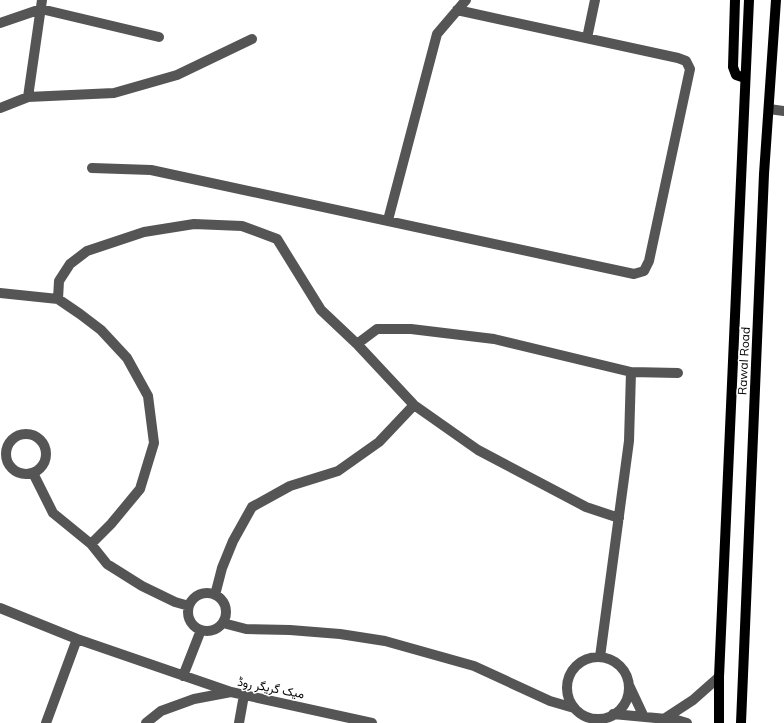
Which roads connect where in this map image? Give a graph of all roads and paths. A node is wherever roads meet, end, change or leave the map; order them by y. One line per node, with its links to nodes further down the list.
1 (466, 0): 7 (street)
2 (595, 0): 10 (street)
3 (734, 0): 12 (main road)
4 (748, 0): 12 (main road, Rawal Road)
5 (776, 0): 15 (main road, Rawal Road)
6 (41, 4): 8 (street); 9 (street); 13 (street)
7 (457, 10): 10 (street); 18 (street)
8 (0, 23)
9 (159, 37)
10 (587, 38): 18 (street)
11 (252, 39): 13 (street)
12 (745, 78): 38 (main road, Rawal Road)
13 (28, 97): 14 (street)
14 (0, 108)
15 (769, 109): 16 (street); 52 (main road, Rawal Road)
16 (784, 111)
17 (92, 168): 18 (street)
18 (388, 220)
19 (0, 293): 20 (street)
20 (58, 299): 21 (street); 29 (street)
21 (357, 344): 22 (street); 24 (street)
22 (631, 372): 23 (street); 28 (street)
23 (678, 373)
24 (414, 405): 28 (street); 30 (street)
25 (0, 463): 26 (street)
26 (11, 468): 27 (street); 27 (street)
27 (33, 473): 29 (street)
28 (619, 518): 36 (street)
29 (90, 544): 31 (street)
30 (215, 595): 31 (street); 33 (street)
31 (189, 606): 34 (street)
32 (0, 608): 35 (street)
33 (223, 623): 34 (street); 42 (street)
34 (201, 630): 37 (street)
35 (77, 639): 37 (street); 46 (street)
36 (600, 657): 39 (street); 42 (street)
37 (184, 676): 40 (street)
38 (719, 677): 45 (street); 51 (main road, Rawal Road)
39 (628, 685): 43 (street); 44 (street)
40 (232, 692): 41 (street, میک گریگر روڈ); 47 (street, میک گریگر روڈ)
41 (244, 695): 48 (street); 49 (street, میک گریگر روڈ)
42 (574, 708): 43 (street)
43 (613, 714): 44 (street)
44 (644, 717): 45 (street)
45 (664, 719): 50 (street)
46 (46, 723)
47 (146, 723)
48 (239, 723)
49 (372, 723)
50 (687, 723)
51 (719, 723)
52 (741, 723)

